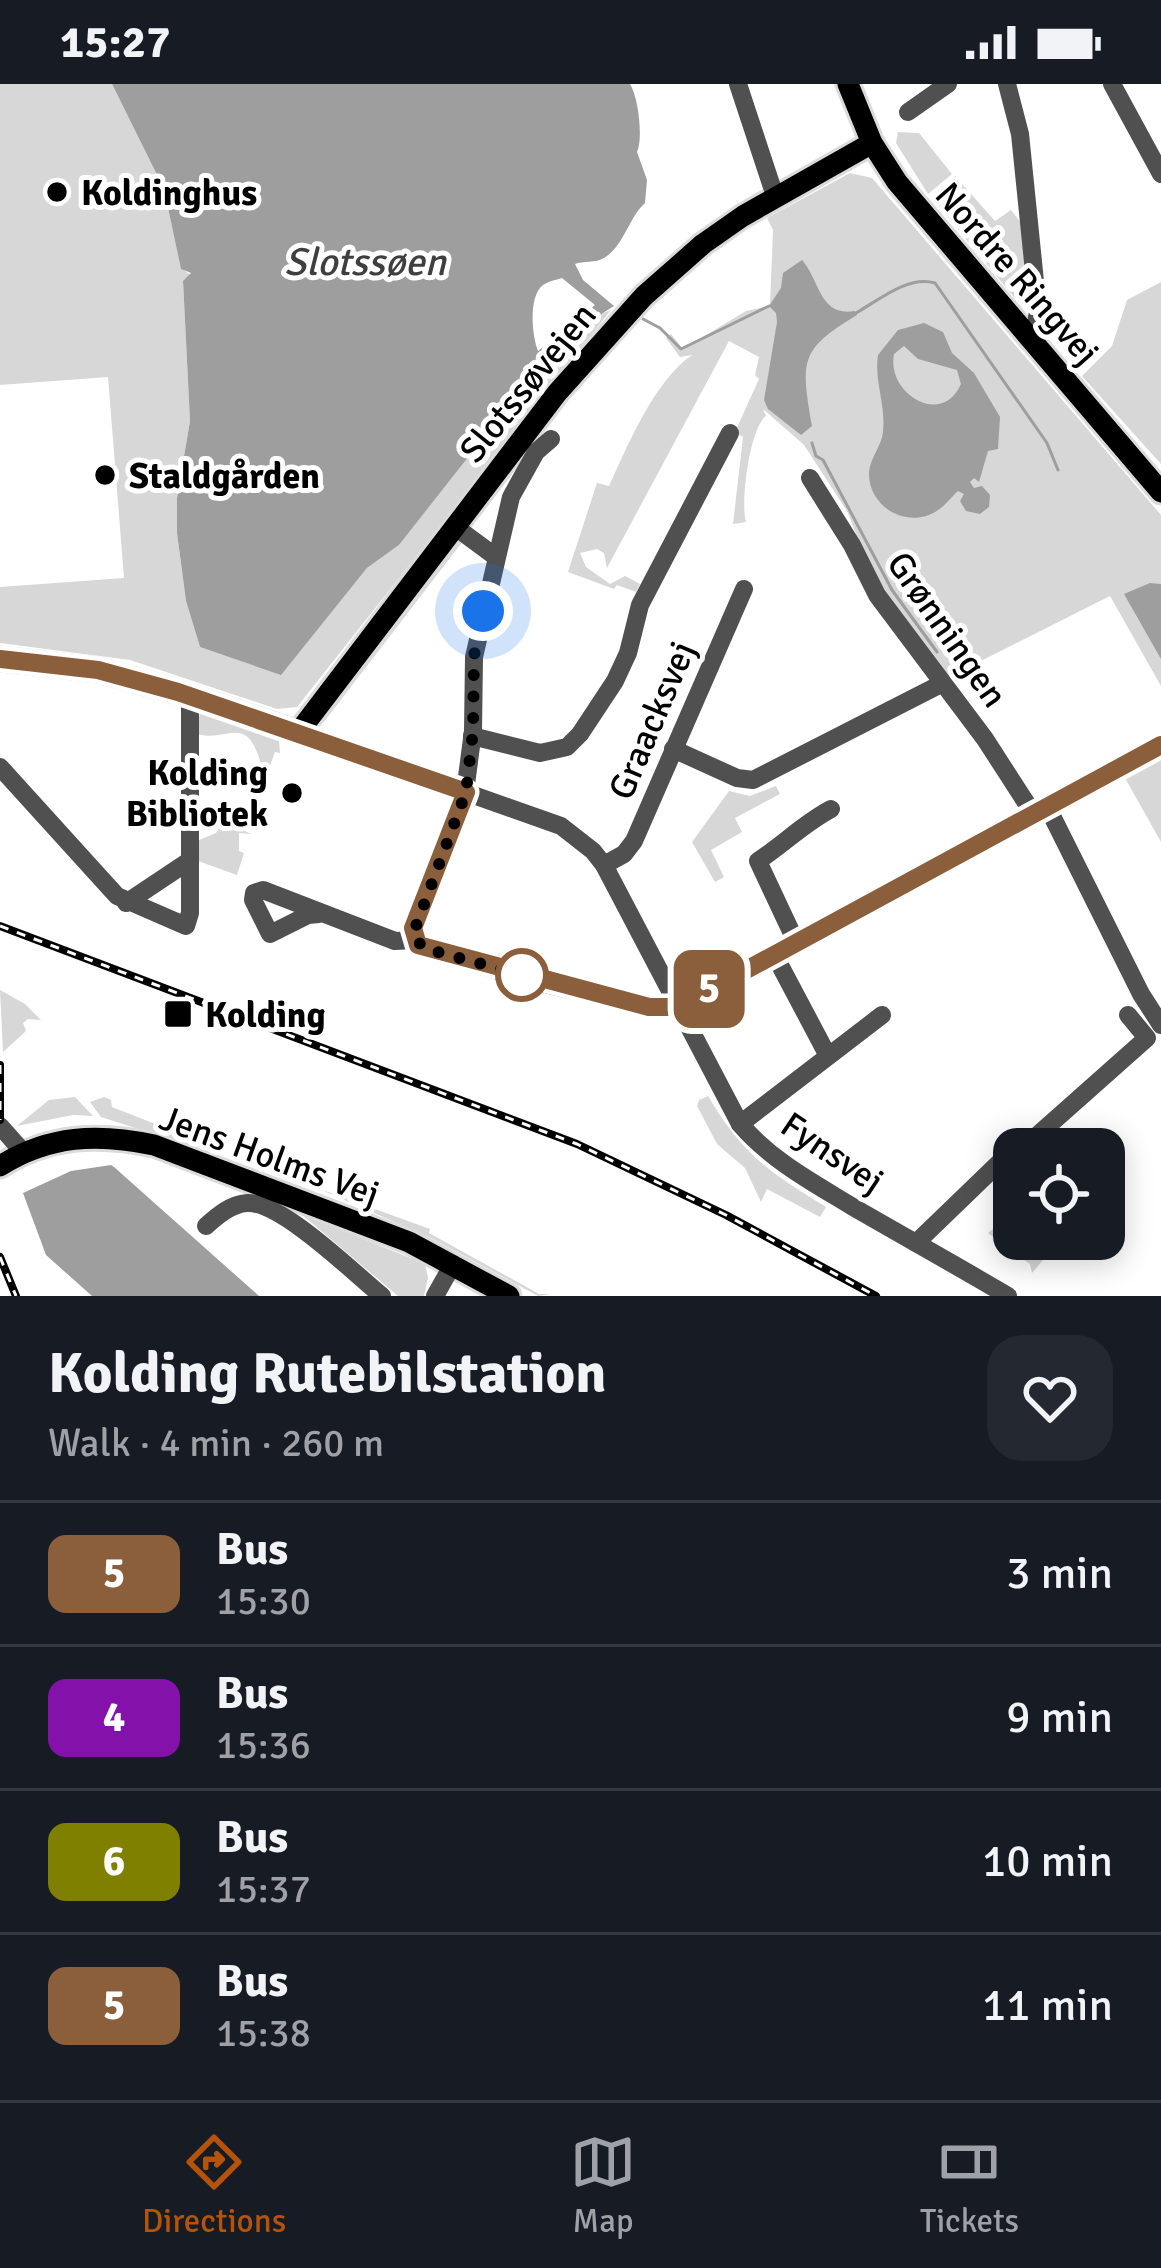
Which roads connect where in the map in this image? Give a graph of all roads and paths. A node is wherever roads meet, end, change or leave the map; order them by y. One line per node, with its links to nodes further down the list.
1 (738, 84): 9 (street)
2 (848, 84): 7 (main road, Nordre Ringvej)
3 (948, 84): 6 (street)
4 (1112, 84): 8 (street)
5 (1010, 87): 10 (street)
6 (908, 112)
7 (872, 143): 9 (main road, Slotssøvejen); 10 (main road, Nordre Ringvej)
8 (1161, 174)
9 (775, 196): 15 (main road, Slotssøvejen)
10 (1026, 334): 14 (main road, Nordre Ringvej)
11 (730, 434): 22 (street)
12 (551, 439): 16 (street)
13 (810, 478): 19 (street, Grønningen)
14 (1161, 492)
15 (454, 526): 16 (street); 21 (main road, Slotssøvejen)
16 (496, 557): 22 (street)
17 (743, 589): 24 (street, Graacksvej)
18 (0, 658): 20 (main road)
19 (943, 682): 24 (street); 28 (street, Grønningen)
20 (190, 695): 21 (main road); 29 (street)
21 (298, 733): 26 (street)
22 (472, 736): 26 (street)
23 (1161, 745): 28 (street)
24 (673, 749): 30 (street, Graacksvej)
25 (0, 767): 33 (street)
26 (466, 792): 30 (street); 35 (street)
27 (831, 809): 36 (street)
28 (1041, 812): 36 (street); 41 (street, Grønningen)
29 (189, 861): 31 (street); 32 (street)
30 (604, 865): 38 (street, Fynsvej)
31 (162, 882): 32 (street); 33 (street)
32 (190, 896): 33 (street)
33 (126, 903)
34 (320, 914): 34 (street); 35 (street)
35 (415, 940): 38 (street)
36 (796, 942): 37 (street)
37 (774, 954): 38 (street); 42 (street)
38 (678, 1007): 43 (street, Fynsvej)
39 (1128, 1015): 45 (street)
40 (882, 1016): 42 (street)
41 (1161, 1025)
42 (828, 1056): 43 (street)
43 (740, 1124): 50 (street, Fynsvej)
44 (0, 1126): 46 (street)
45 (1046, 1128)
46 (24, 1153): 47 (main road, Jens Holms Vej); 51 (main road, Jens Holms Vej)
47 (0, 1166)
48 (993, 1169): 50 (street)
49 (206, 1226): 52 (street)
50 (916, 1243): 55 (street, Fynsvej)
51 (453, 1264): 53 (street); 54 (main road, Jens Holms Vej)
52 (382, 1296)
53 (435, 1296)
54 (509, 1296)
55 (1008, 1296)

